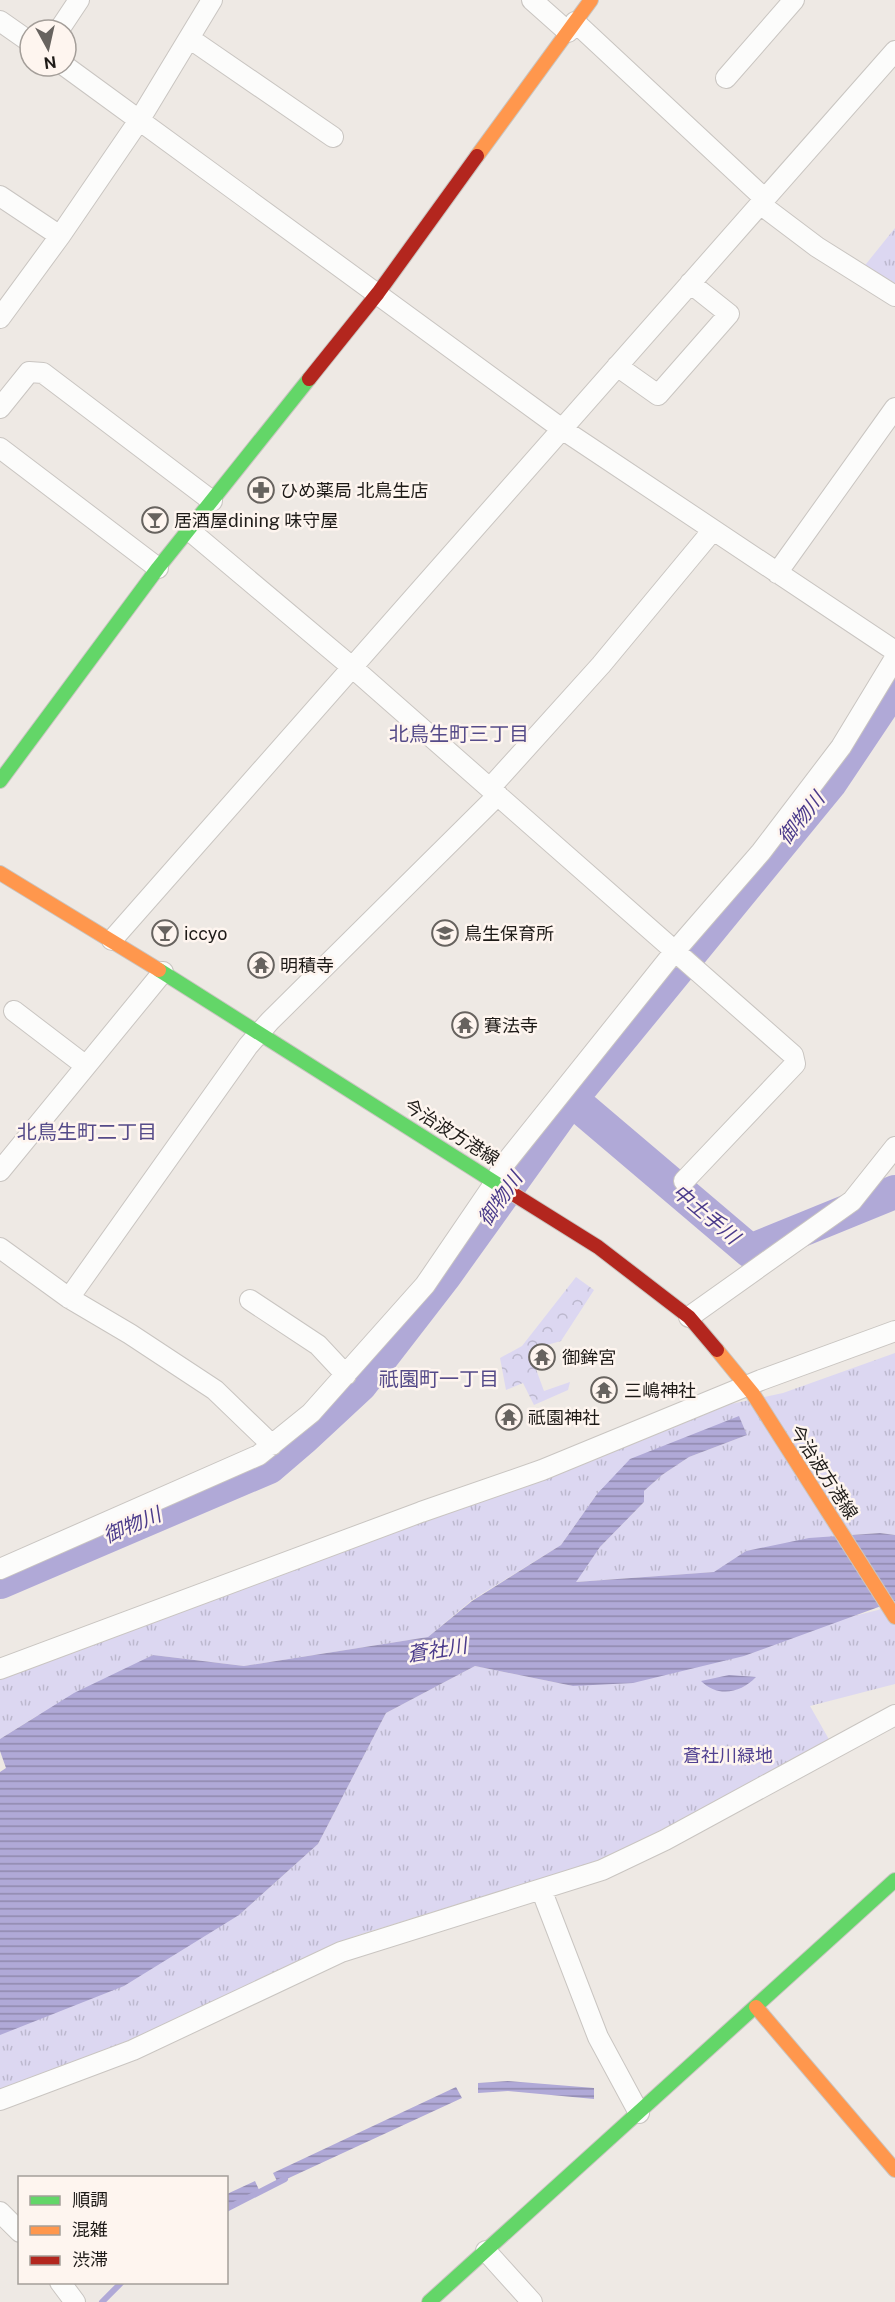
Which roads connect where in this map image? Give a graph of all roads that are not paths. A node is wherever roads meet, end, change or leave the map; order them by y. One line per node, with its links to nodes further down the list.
1 (79, 0): 6 (street)
2 (212, 0): 10 (street)
3 (532, 0): 8 (street)
4 (591, 0): 8 (street)
5 (794, 0): 13 (street)
6 (67, 18)
7 (0, 21): 9 (street)
8 (572, 27): 17 (street); 20 (street)
9 (18, 34)
10 (189, 38): 14 (street); 15 (street)
11 (895, 51): 17 (street)
12 (78, 75): 14 (street)
13 (726, 78)
14 (140, 119): 18 (street); 20 (street)
15 (333, 137)
16 (2, 201): 18 (street)
17 (762, 201): 19 (street); 21 (street)
18 (60, 236): 22 (street)
19 (690, 283): 23 (street); 23 (street)
20 (378, 293): 26 (street); 28 (street)
21 (895, 296)
22 (0, 318)
23 (617, 366): 26 (street)
24 (0, 408): 28 (street)
25 (895, 408): 32 (street)
26 (562, 429): 30 (street); 35 (street)
27 (0, 448): 31 (street)
28 (212, 501): 29 (street)
29 (189, 530): 31 (street); 35 (street)
30 (713, 530): 32 (street); 37 (street)
31 (158, 568): 36 (street)
32 (777, 573): 33 (street)
33 (895, 651)
34 (895, 658): 40 (street)
35 (353, 668): 37 (street); 39 (street)
36 (0, 781)
37 (494, 792): 40 (street); 43 (street)
38 (0, 873): 39 (street, 今治波方港線)
39 (112, 940): 41 (street, 今治波方港線)
40 (675, 951): 47 (street); 48 (street)
41 (163, 972): 43 (street, 今治波方港線); 44 (street)
42 (14, 1011): 44 (street)
43 (260, 1034): 47 (street, 今治波方港線); 50 (street)
44 (86, 1066): 46 (street)
45 (895, 1147): 52 (street)
46 (0, 1171)
47 (496, 1181): 52 (street, 今治波方港線); 54 (street)
48 (684, 1181)
49 (0, 1248): 50 (street)
50 (69, 1298): 56 (street)
51 (250, 1300): 54 (street)
52 (689, 1317): 55 (street, 今治波方港線)
53 (895, 1331): 55 (street)
54 (346, 1374): 56 (street)
55 (750, 1390): 58 (street, 今治波方港線); 59 (street)
56 (272, 1445): 57 (street)
57 (0, 1569)
58 (895, 1617)
59 (0, 1670)
60 (895, 1715): 62 (street)
61 (895, 1880): 63 (street)
62 (541, 1889): 64 (street); 65 (street)
63 (756, 2007): 65 (street); 66 (street)
64 (0, 2100)
65 (639, 2113): 69 (street)
66 (895, 2170)
67 (0, 2212): 68 (street)
68 (18, 2230)
69 (486, 2251): 72 (street); 73 (street)
70 (61, 2284): 71 (street)
71 (75, 2302)
72 (429, 2302)
73 (532, 2302)

